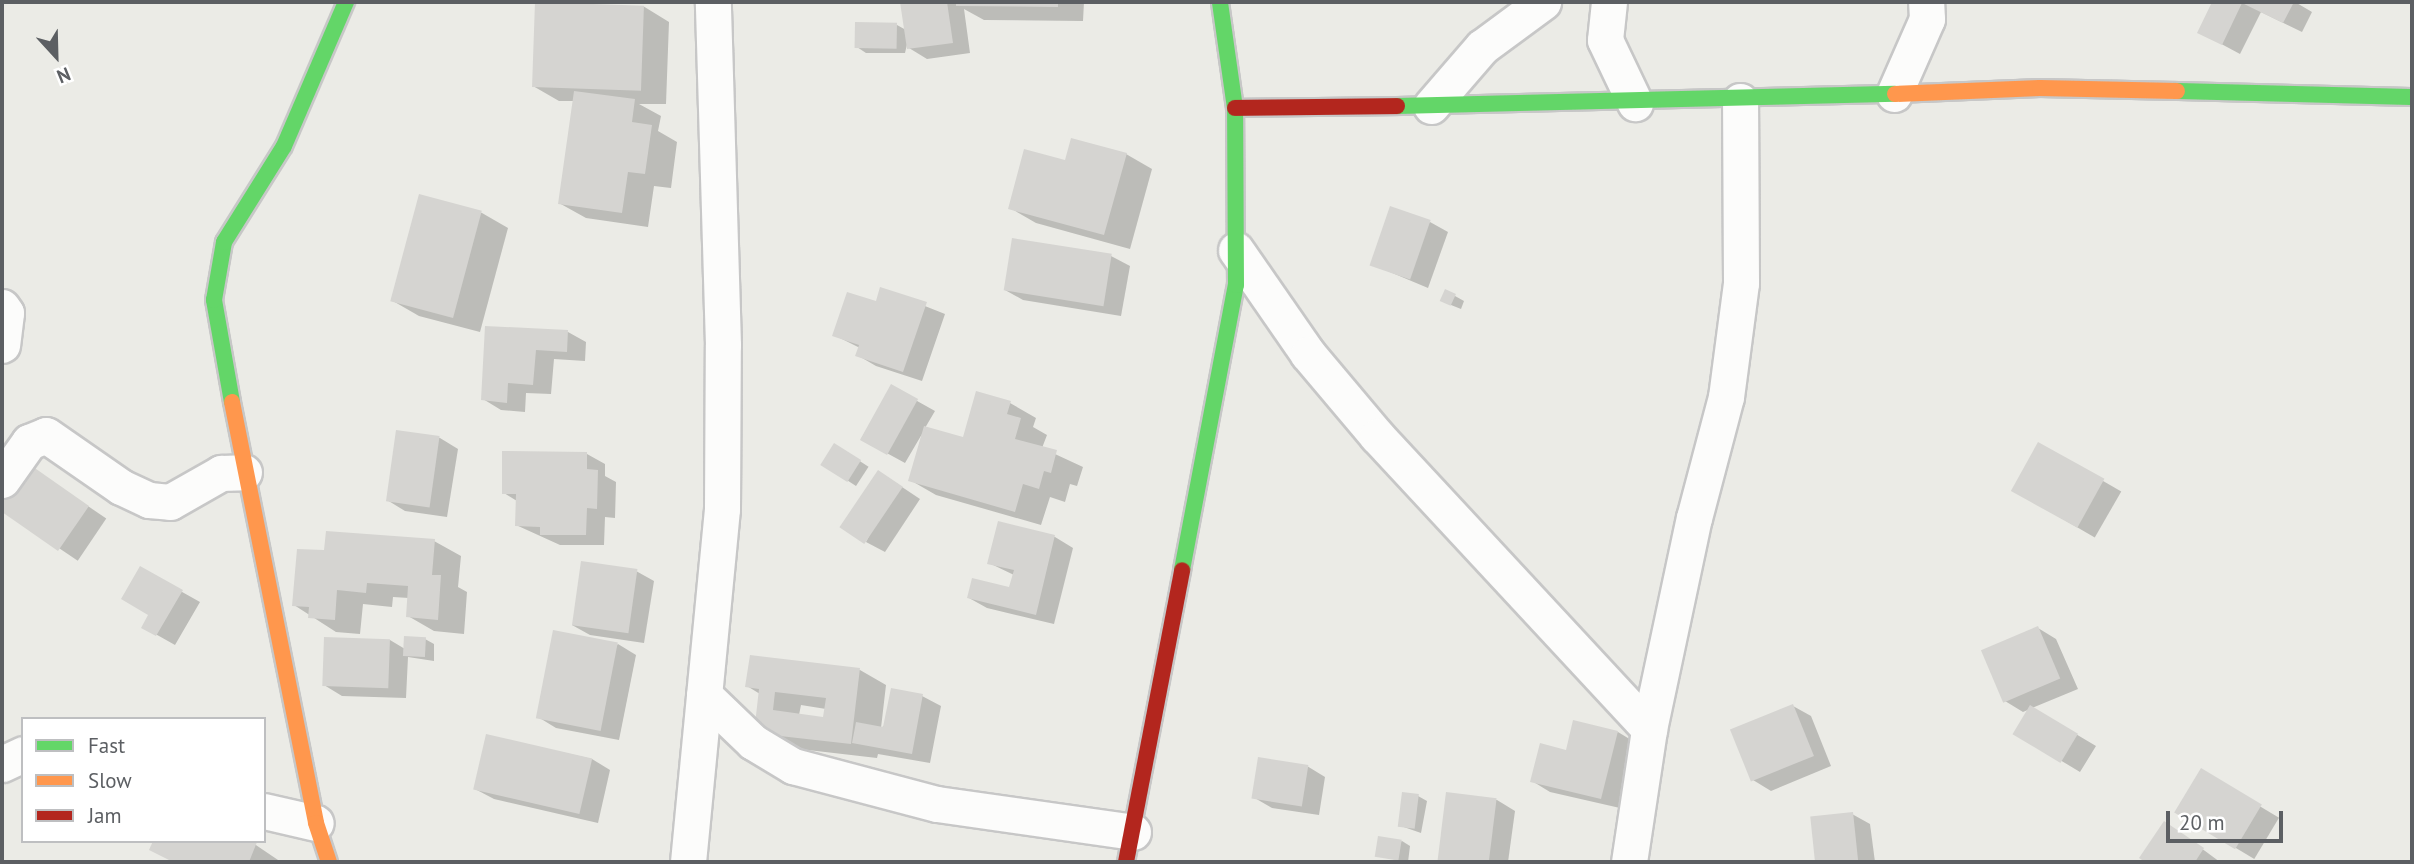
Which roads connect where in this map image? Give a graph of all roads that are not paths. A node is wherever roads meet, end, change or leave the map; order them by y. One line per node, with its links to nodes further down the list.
1 (346, 2): 16 (street)
2 (713, 2): 18 (street)
3 (1220, 2): 12 (street)
4 (1543, 2): 11 (street)
5 (1609, 2): 10 (street)
6 (1926, 2): 7 (street)
7 (1894, 94): 8 (street); 9 (street)
8 (2412, 97)
9 (1740, 101): 10 (street); 19 (street)
10 (1635, 103): 11 (street)
11 (1431, 106): 12 (street)
12 (1235, 108): 13 (street)
13 (1236, 250): 19 (street); 24 (street)
14 (2, 307): 15 (street)
15 (2, 345)
16 (244, 472): 17 (street); 23 (street)
17 (2, 480)
18 (704, 695): 24 (street); 26 (street)
19 (1649, 729): 27 (street)
20 (21, 755): 21 (street)
21 (2, 764)
22 (266, 811): 23 (street)
23 (316, 823): 25 (street)
24 (1129, 847)
25 (329, 862)
26 (688, 862)
27 (1629, 862)

